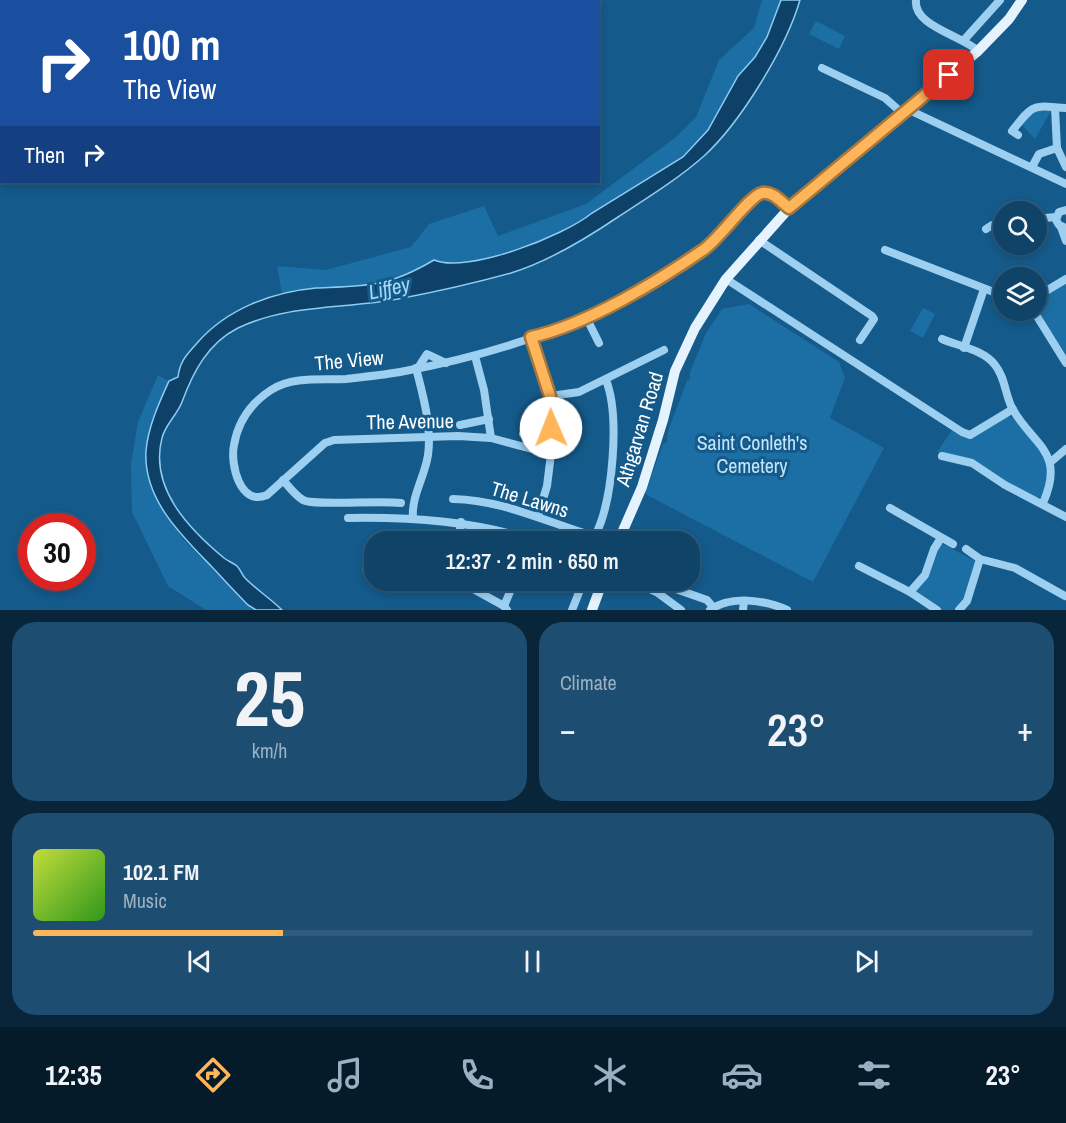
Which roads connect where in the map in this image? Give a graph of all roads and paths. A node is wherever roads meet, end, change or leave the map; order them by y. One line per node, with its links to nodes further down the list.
1 (916, 0): 4 (street)
2 (999, 0): 4 (street)
3 (1022, 0): 5 (main road, Athgarvan Road)
4 (964, 40): 5 (street)
5 (978, 51): 9 (main road, Athgarvan Road)
6 (822, 69): 9 (street)
7 (1055, 108): 8 (street); 10 (street); 11 (street)
8 (1066, 108)
9 (905, 111): 12 (street); 15 (main road, Athgarvan Road)
10 (1018, 135)
11 (1057, 148): 12 (street); 13 (street)
12 (1032, 167): 14 (street)
13 (1066, 167)
14 (1066, 184)
15 (789, 208): 22 (main road, Athgarvan Road); 30 (street, The View)
16 (1066, 210): 18 (street)
17 (1047, 217): 18 (street)
18 (1056, 217): 21 (street)
19 (990, 224): 20 (street)
20 (993, 225)
21 (1064, 227): 23 (street)
22 (759, 240): 25 (main road, Athgarvan Road); 34 (street)
23 (1066, 241)
24 (885, 250): 27 (street)
25 (726, 279): 43 (street); 68 (main road, Athgarvan Road)
26 (1066, 279): 28 (street)
27 (984, 289): 29 (street); 36 (street)
28 (1047, 290)
29 (993, 292)
30 (586, 317): 32 (street, The View); 35 (street)
31 (1040, 321): 39 (street)
32 (531, 337): 38 (street, The View); 42 (street)
33 (942, 339): 36 (street)
34 (860, 340)
35 (599, 343)
36 (964, 348): 43 (street)
37 (664, 350): 41 (street)
38 (475, 356): 40 (street, The View); 44 (street)
39 (1066, 362)
40 (417, 368): 48 (street); 56 (street, The View)
41 (606, 380): 42 (street); 61 (street, The Lawns)
42 (550, 396): 46 (street)
43 (1013, 409): 53 (street)
44 (489, 419): 45 (street); 49 (street)
45 (460, 425)
46 (551, 428): 47 (street); 51 (street)
47 (523, 434)
48 (429, 436): 49 (street, The Avenue); 56 (street, The Avenue); 64 (street)
49 (491, 438): 51 (street, The Avenue)
50 (1066, 449): 53 (street)
51 (551, 454): 61 (street)
52 (942, 456): 54 (street)
53 (1053, 460): 59 (street)
54 (972, 463): 55 (street); 59 (street)
55 (968, 472)
56 (283, 480): 58 (street)
57 (453, 499): 61 (street, The Lawns)
58 (400, 503)
59 (1043, 504): 62 (street)
60 (890, 508): 69 (street)
61 (538, 516)
62 (1066, 517)
63 (348, 518): 64 (street)
64 (413, 518): 65 (street)
65 (461, 522): 66 (street); 67 (street)
66 (460, 531)
67 (496, 531)
68 (623, 531)
69 (941, 538): 70 (street); 80 (street)
70 (953, 544)
71 (966, 549): 72 (street)
72 (980, 559): 81 (street); 84 (street)
73 (858, 566): 80 (street)
74 (476, 591): 83 (street)
75 (511, 591): 83 (street)
76 (580, 591): 86 (street)
77 (599, 591): 87 (main road)
78 (653, 591): 88 (street)
79 (681, 591): 85 (street)
80 (910, 592): 90 (street)
81 (1065, 596)
82 (743, 605): 85 (street); 89 (street)
83 (506, 608)
84 (965, 608)
85 (711, 609)
86 (572, 610)
87 (592, 610)
88 (681, 610)
89 (787, 610)
90 (937, 610)

